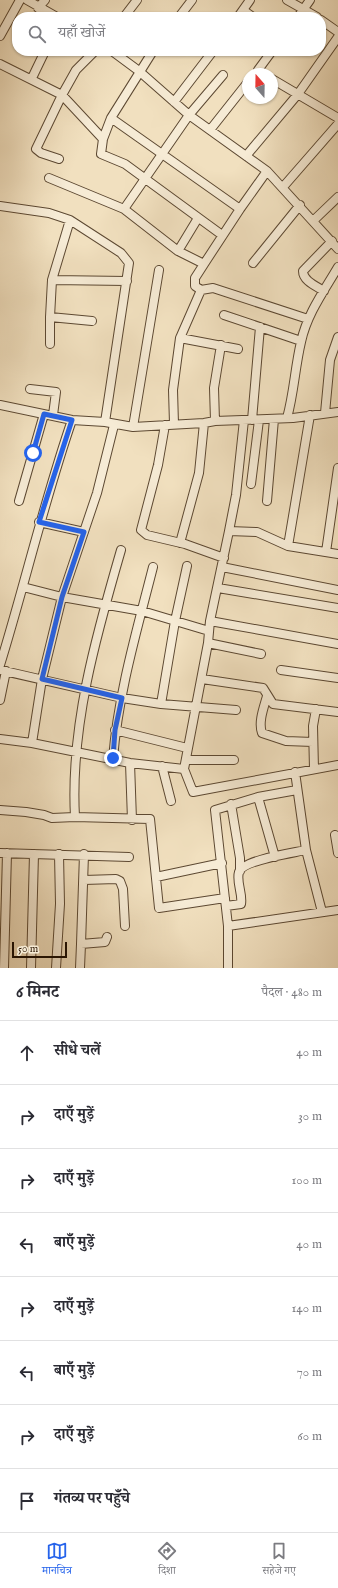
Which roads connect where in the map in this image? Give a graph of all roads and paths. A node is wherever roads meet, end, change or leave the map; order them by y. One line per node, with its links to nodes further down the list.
1 (20, 0): 11 (street)
2 (26, 0): 9 (street)
3 (44, 0): 9 (street)
4 (137, 0): 13 (street)
5 (192, 0): 14 (street)
6 (250, 0): 15 (street)
7 (288, 0): 10 (street)
8 (310, 0): 10 (street)
9 (38, 8): 12 (street)
10 (303, 10): 16 (street)
11 (13, 12)
12 (46, 12)
13 (128, 12)
14 (183, 12)
15 (241, 12)
16 (307, 12)
17 (12, 14): 20 (street)
18 (326, 24): 19 (street)
19 (338, 32)
20 (0, 36)
21 (338, 37): 22 (street)
22 (326, 54)
23 (43, 56): 34 (street)
24 (91, 56): 38 (street)
25 (119, 56): 32 (street)
26 (150, 56): 32 (street)
27 (209, 56): 39 (street)
28 (269, 56): 31 (street)
29 (325, 56): 37 (street)
30 (0, 64): 34 (street)
31 (262, 68)
32 (139, 71): 39 (street); 41 (street)
33 (223, 75): 40 (street)
34 (32, 78): 38 (street)
35 (278, 82): 37 (street)
36 (242, 90): 44 (street)
37 (298, 94): 42 (street); 47 (street)
38 (62, 95): 45 (street); 48 (street)
39 (174, 102): 40 (street)
40 (189, 115): 44 (street); 46 (street)
41 (111, 118): 45 (street); 46 (street)
42 (338, 118)
43 (338, 124): 52 (street)
44 (210, 130): 47 (street)
45 (103, 139): 51 (street)
46 (162, 154): 51 (street); 56 (street)
47 (246, 156): 49 (street)
48 (59, 159)
49 (267, 171): 52 (street); 56 (street)
50 (49, 178): 57 (street)
51 (146, 179): 57 (street); 58 (street)
52 (282, 187): 55 (street)
53 (338, 197): 60 (street)
54 (0, 206): 59 (street)
55 (300, 206): 60 (street); 65 (street)
56 (240, 208): 61 (street)
57 (124, 210): 64 (street)
58 (198, 218): 61 (street); 64 (street)
59 (70, 220): 69 (street); 70 (street)
60 (314, 220): 62 (street)
61 (222, 236): 66 (street)
62 (332, 242): 63 (street); 72 (street)
63 (338, 249)
64 (178, 252): 66 (street)
65 (253, 263)
66 (204, 264): 71 (street)
67 (338, 267): 72 (street)
68 (159, 270): 101 (street)
69 (52, 280): 70 (street); 74 (street)
70 (127, 281): 96 (street)
71 (201, 290): 75 (street); 79 (street)
72 (324, 291): 75 (street)
73 (224, 315): 77 (street)
74 (50, 317): 76 (street); 81 (street)
75 (308, 319): 80 (street)
76 (92, 321)
77 (260, 327): 80 (street); 94 (street)
78 (338, 337): 87 (street)
79 (180, 338): 82 (street); 98 (street)
80 (301, 341): 91 (street)
81 (50, 344)
82 (221, 346): 83 (street); 95 (street)
83 (238, 349)
84 (30, 389): 90 (street)
85 (0, 405): 88 (street)
86 (338, 412): 87 (street)
87 (325, 413): 89 (street)
88 (44, 414): 90 (street); 104 (street)
89 (310, 415): 91 (street); 110 (street)
90 (53, 416): 93 (street)
91 (287, 418): 92 (street)
92 (274, 419): 94 (street); 105 (street)
93 (72, 420): 96 (street); 106 (street)
94 (252, 420): 95 (street); 103 (street); 107 (street)
95 (215, 421): 97 (street)
96 (105, 422): 99 (street)
97 (204, 423): 98 (street); 109 (street)
98 (174, 424): 100 (street)
99 (114, 425): 101 (street); 108 (street)
100 (165, 425): 101 (street); 109 (street)
101 (133, 427)
102 (338, 468): 112 (street)
103 (252, 484)
104 (19, 501)
105 (267, 501)
106 (39, 522): 108 (street); 117 (street)
107 (229, 531): 110 (street); 114 (street)
108 (84, 532): 120 (street)
109 (180, 543): 114 (street)
110 (288, 546): 112 (street)
111 (121, 550): 121 (street)
112 (326, 552): 113 (street)
113 (338, 554)
114 (223, 562): 118 (street); 119 (street)
115 (187, 566): 124 (street)
116 (154, 567): 123 (street)
117 (23, 587): 120 (street); 130 (street)
118 (218, 588): 122 (street); 125 (street)
119 (338, 590)
120 (62, 597): 121 (street); 133 (street)
121 (105, 605): 123 (street); 135 (street)
122 (338, 608)
123 (142, 611): 124 (street); 137 (street)
124 (175, 621): 126 (street); 139 (street)
125 (210, 621): 126 (street); 128 (street)
126 (209, 631): 127 (street)
127 (208, 643): 129 (street); 134 (street)
128 (338, 644)
129 (261, 654)
130 (2, 669): 133 (street); 138 (street)
131 (281, 670): 132 (street)
132 (338, 678)
133 (42, 679): 135 (street); 147 (street)
134 (202, 679): 136 (street); 140 (street)
135 (85, 689): 137 (street); 149 (street)
136 (267, 696): 141 (street); 146 (street)
137 (122, 698): 139 (street); 144 (street)
138 (0, 700)
139 (161, 704): 140 (street)
140 (197, 707): 142 (street); 148 (street)
141 (316, 709): 143 (street); 146 (street)
142 (236, 710)
143 (338, 712)
144 (115, 730): 148 (street); 150 (street)
145 (0, 739): 147 (street)
146 (313, 742): 157 (street)
147 (32, 743): 149 (street)
148 (188, 748): 151 (street)
149 (77, 753): 150 (street); 164 (street)
150 (113, 758): 153 (street)
151 (187, 760): 152 (street); 156 (street)
152 (234, 760)
153 (130, 763): 155 (street); 165 (street)
154 (338, 765): 157 (street)
155 (162, 766): 156 (street); 161 (street)
156 (184, 769): 158 (street)
157 (314, 769): 158 (street)
158 (295, 772): 159 (street)
159 (297, 790): 160 (street); 167 (street)
160 (258, 798): 162 (street); 174 (street)
161 (171, 802)
162 (231, 804): 175 (street); 176 (street)
163 (0, 810): 164 (street)
164 (75, 817): 165 (street)
165 (132, 820): 177 (street)
166 (335, 835): 172 (street)
167 (306, 850): 174 (street); 181 (street)
168 (4, 853): 169 (street); 182 (street)
169 (34, 854): 170 (street); 188 (street)
170 (59, 854): 171 (street); 189 (street)
171 (84, 854): 173 (street); 178 (street)
172 (338, 854)
173 (129, 857)
174 (275, 857): 176 (street)
175 (222, 863): 177 (street); 179 (street)
176 (240, 870): 179 (street)
177 (156, 877): 179 (street)
178 (84, 880): 183 (street); 186 (street)
179 (225, 902): 184 (street)
180 (338, 910): 181 (street)
181 (322, 912): 184 (street)
182 (3, 924): 187 (street)
183 (125, 926)
184 (228, 926): 191 (street)
185 (107, 937): 186 (street)
186 (81, 944): 190 (street)
187 (4, 968)
188 (31, 968)
189 (56, 968)
190 (80, 968)
191 (228, 968)

